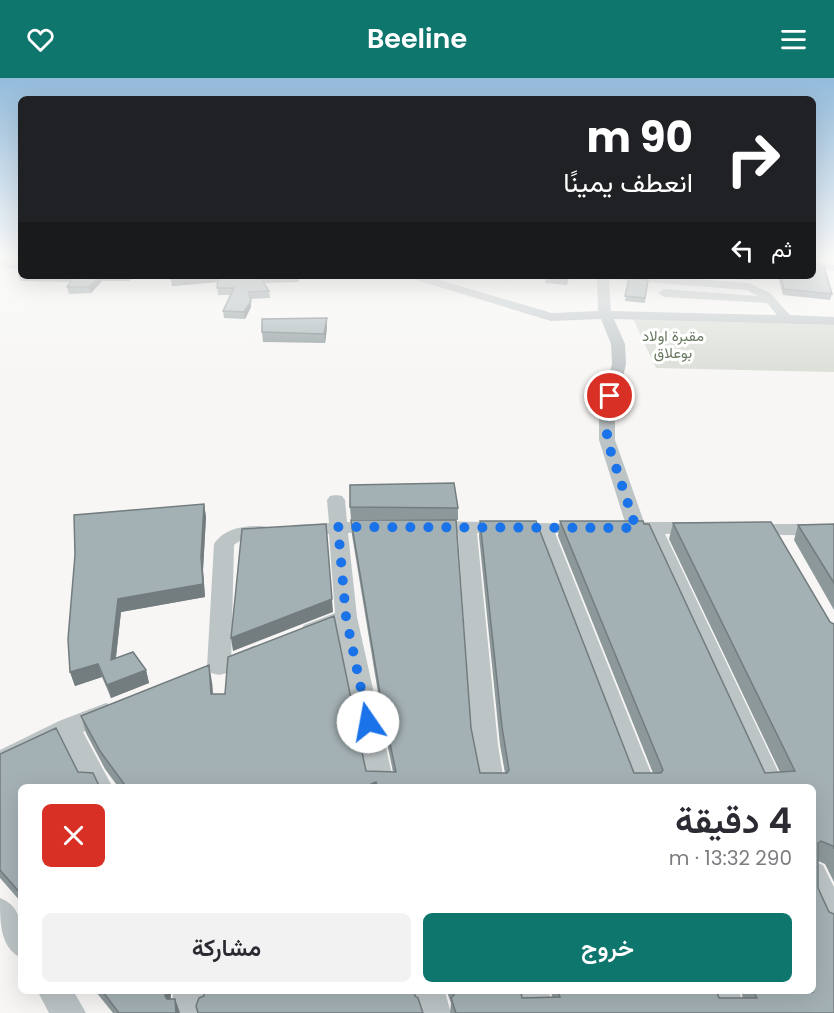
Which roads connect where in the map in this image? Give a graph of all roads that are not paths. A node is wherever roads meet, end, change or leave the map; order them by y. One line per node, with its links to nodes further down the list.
1 (500, 302): 4 (street)
2 (605, 302): 4 (street)
3 (773, 302): 5 (street)
4 (605, 315): 5 (street); 10 (street)
5 (786, 319): 6 (street)
6 (834, 321)
7 (336, 500): 8 (street)
8 (338, 527): 9 (street); 17 (street); 19 (street)
9 (467, 527): 11 (street); 25 (street)
10 (644, 527): 11 (street); 12 (street); 27 (street)
11 (543, 528): 26 (street)
12 (710, 529)
13 (732, 529): 14 (street)
14 (775, 530): 15 (street); 16 (street)
15 (834, 530)
16 (787, 551)
17 (346, 617): 18 (street); 24 (street)
18 (293, 638)
19 (219, 667)
20 (122, 706): 21 (street)
21 (68, 728): 22 (street); 23 (street)
22 (0, 762)
23 (98, 784)
24 (381, 784)
25 (491, 784)
26 (642, 784)
27 (771, 784)
28 (816, 880): 30 (street)
29 (0, 912): 31 (street)
30 (834, 919)
31 (18, 939)
32 (55, 994): 37 (street)
33 (189, 994): 38 (street)
34 (429, 994): 39 (street)
35 (533, 994): 40 (street)
36 (724, 994): 41 (street)
37 (69, 1013)
38 (189, 1013)
39 (434, 1013)
40 (538, 1013)
41 (731, 1013)

